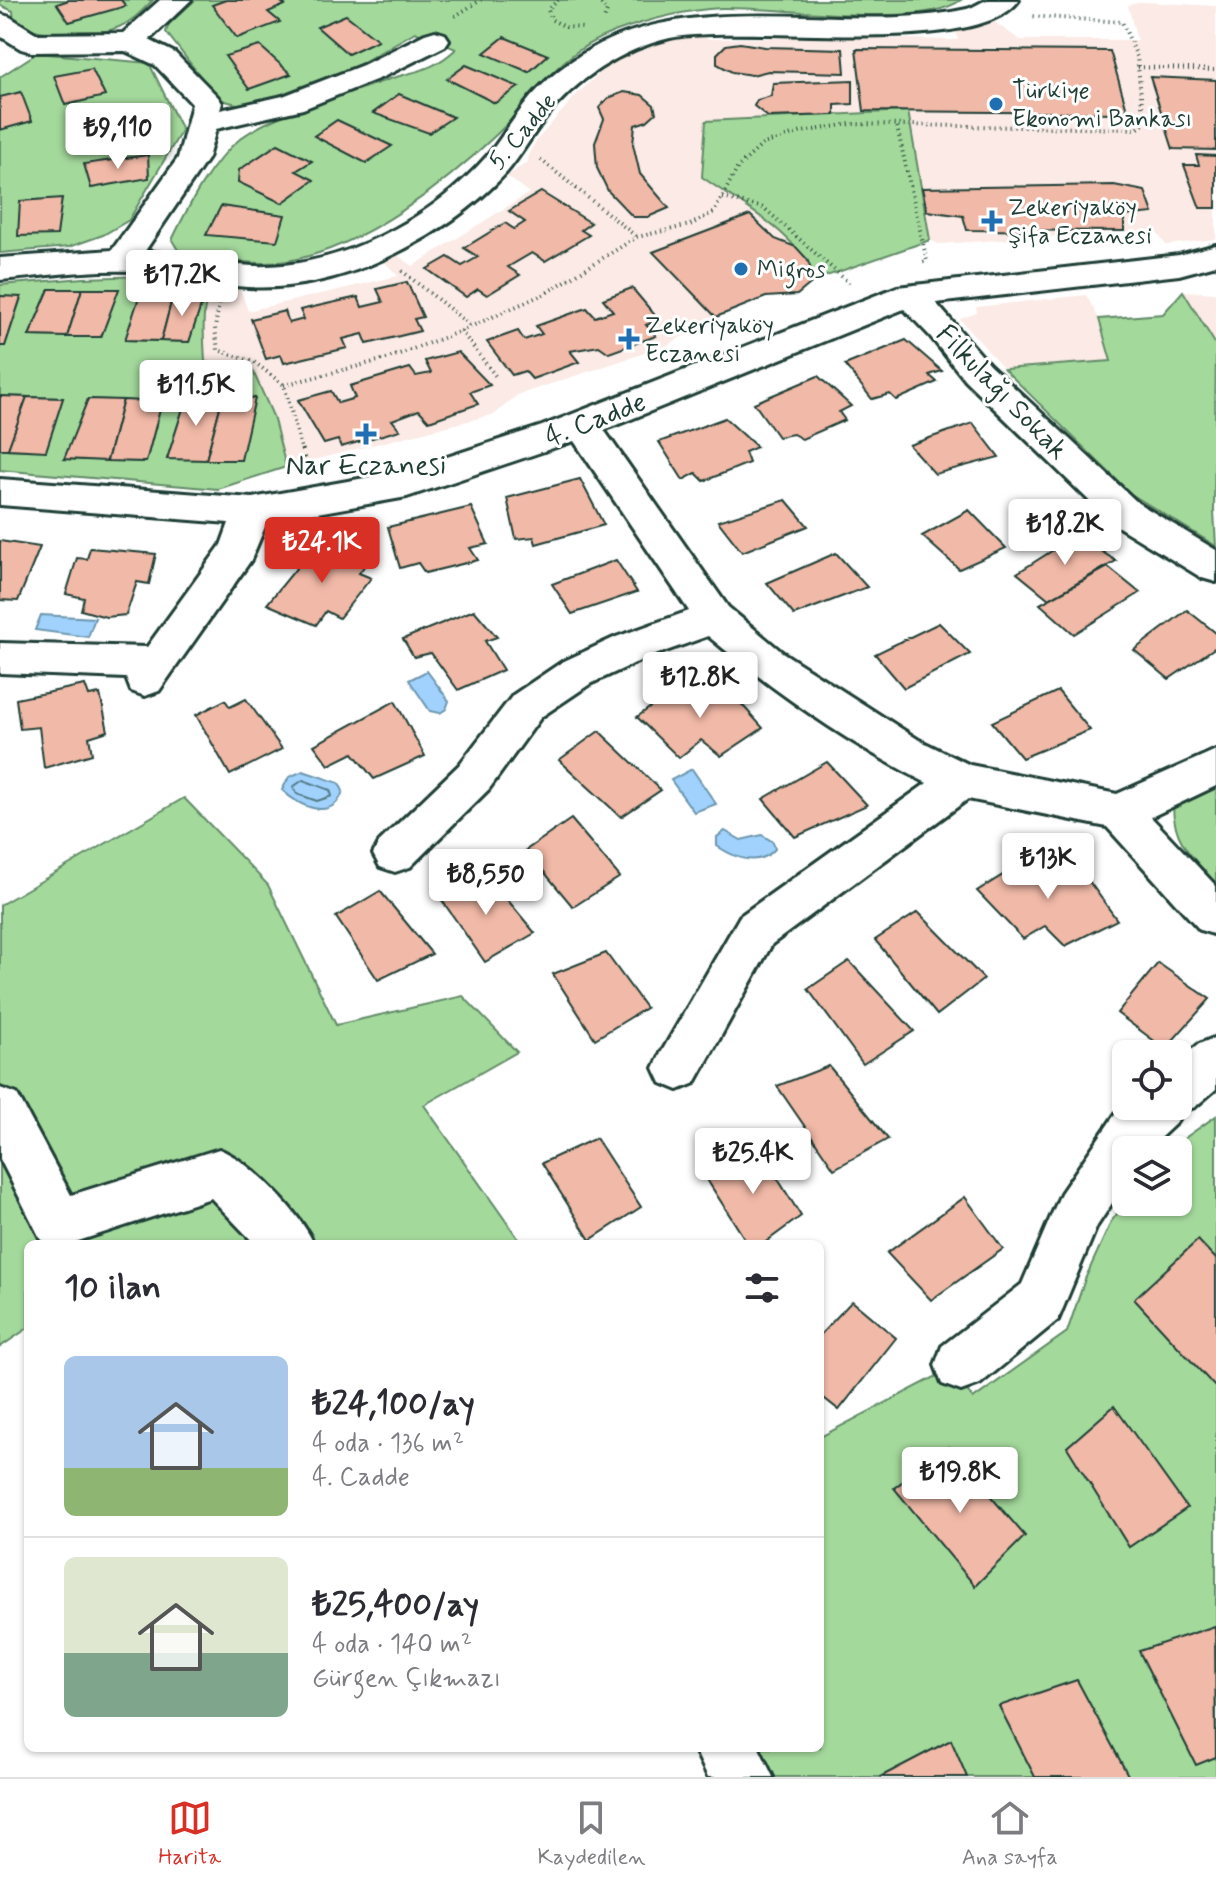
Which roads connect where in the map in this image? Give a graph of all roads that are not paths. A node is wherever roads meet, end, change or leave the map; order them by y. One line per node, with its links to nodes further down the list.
1 (177, 0): 5 (street)
2 (993, 6): 10 (street, 5. Cadde)
3 (0, 23): 6 (street)
4 (435, 40): 8 (street)
5 (130, 42): 6 (street); 8 (street)
6 (31, 43): 7 (street)
7 (4, 62)
8 (202, 123): 10 (street)
9 (1216, 255): 11 (street)
10 (122, 260): 12 (street, 5. Cadde)
11 (1179, 265): 13 (street); 14 (street, 4. Cadde)
12 (0, 269)
13 (1216, 270)
14 (910, 280): 15 (street, 4. Cadde); 18 (street, Filkulağı Sokak)
15 (581, 424): 17 (street, 4. Cadde); 19 (street)
16 (0, 492): 17 (street, 4. Cadde)
17 (252, 511): 20 (street)
18 (1216, 568)
19 (714, 618): 22 (street); 24 (street)
20 (0, 658)
21 (1216, 767): 23 (street)
22 (962, 781): 23 (street); 27 (street)
23 (1120, 812): 25 (street)
24 (395, 854)
25 (1216, 916)
26 (1216, 1059): 28 (street)
27 (678, 1068)
28 (1192, 1079)
29 (0, 1110): 31 (street)
30 (1144, 1120): 32 (street)
31 (285, 1240)
32 (961, 1365)
33 (727, 1752): 34 (street)
34 (743, 1777)

